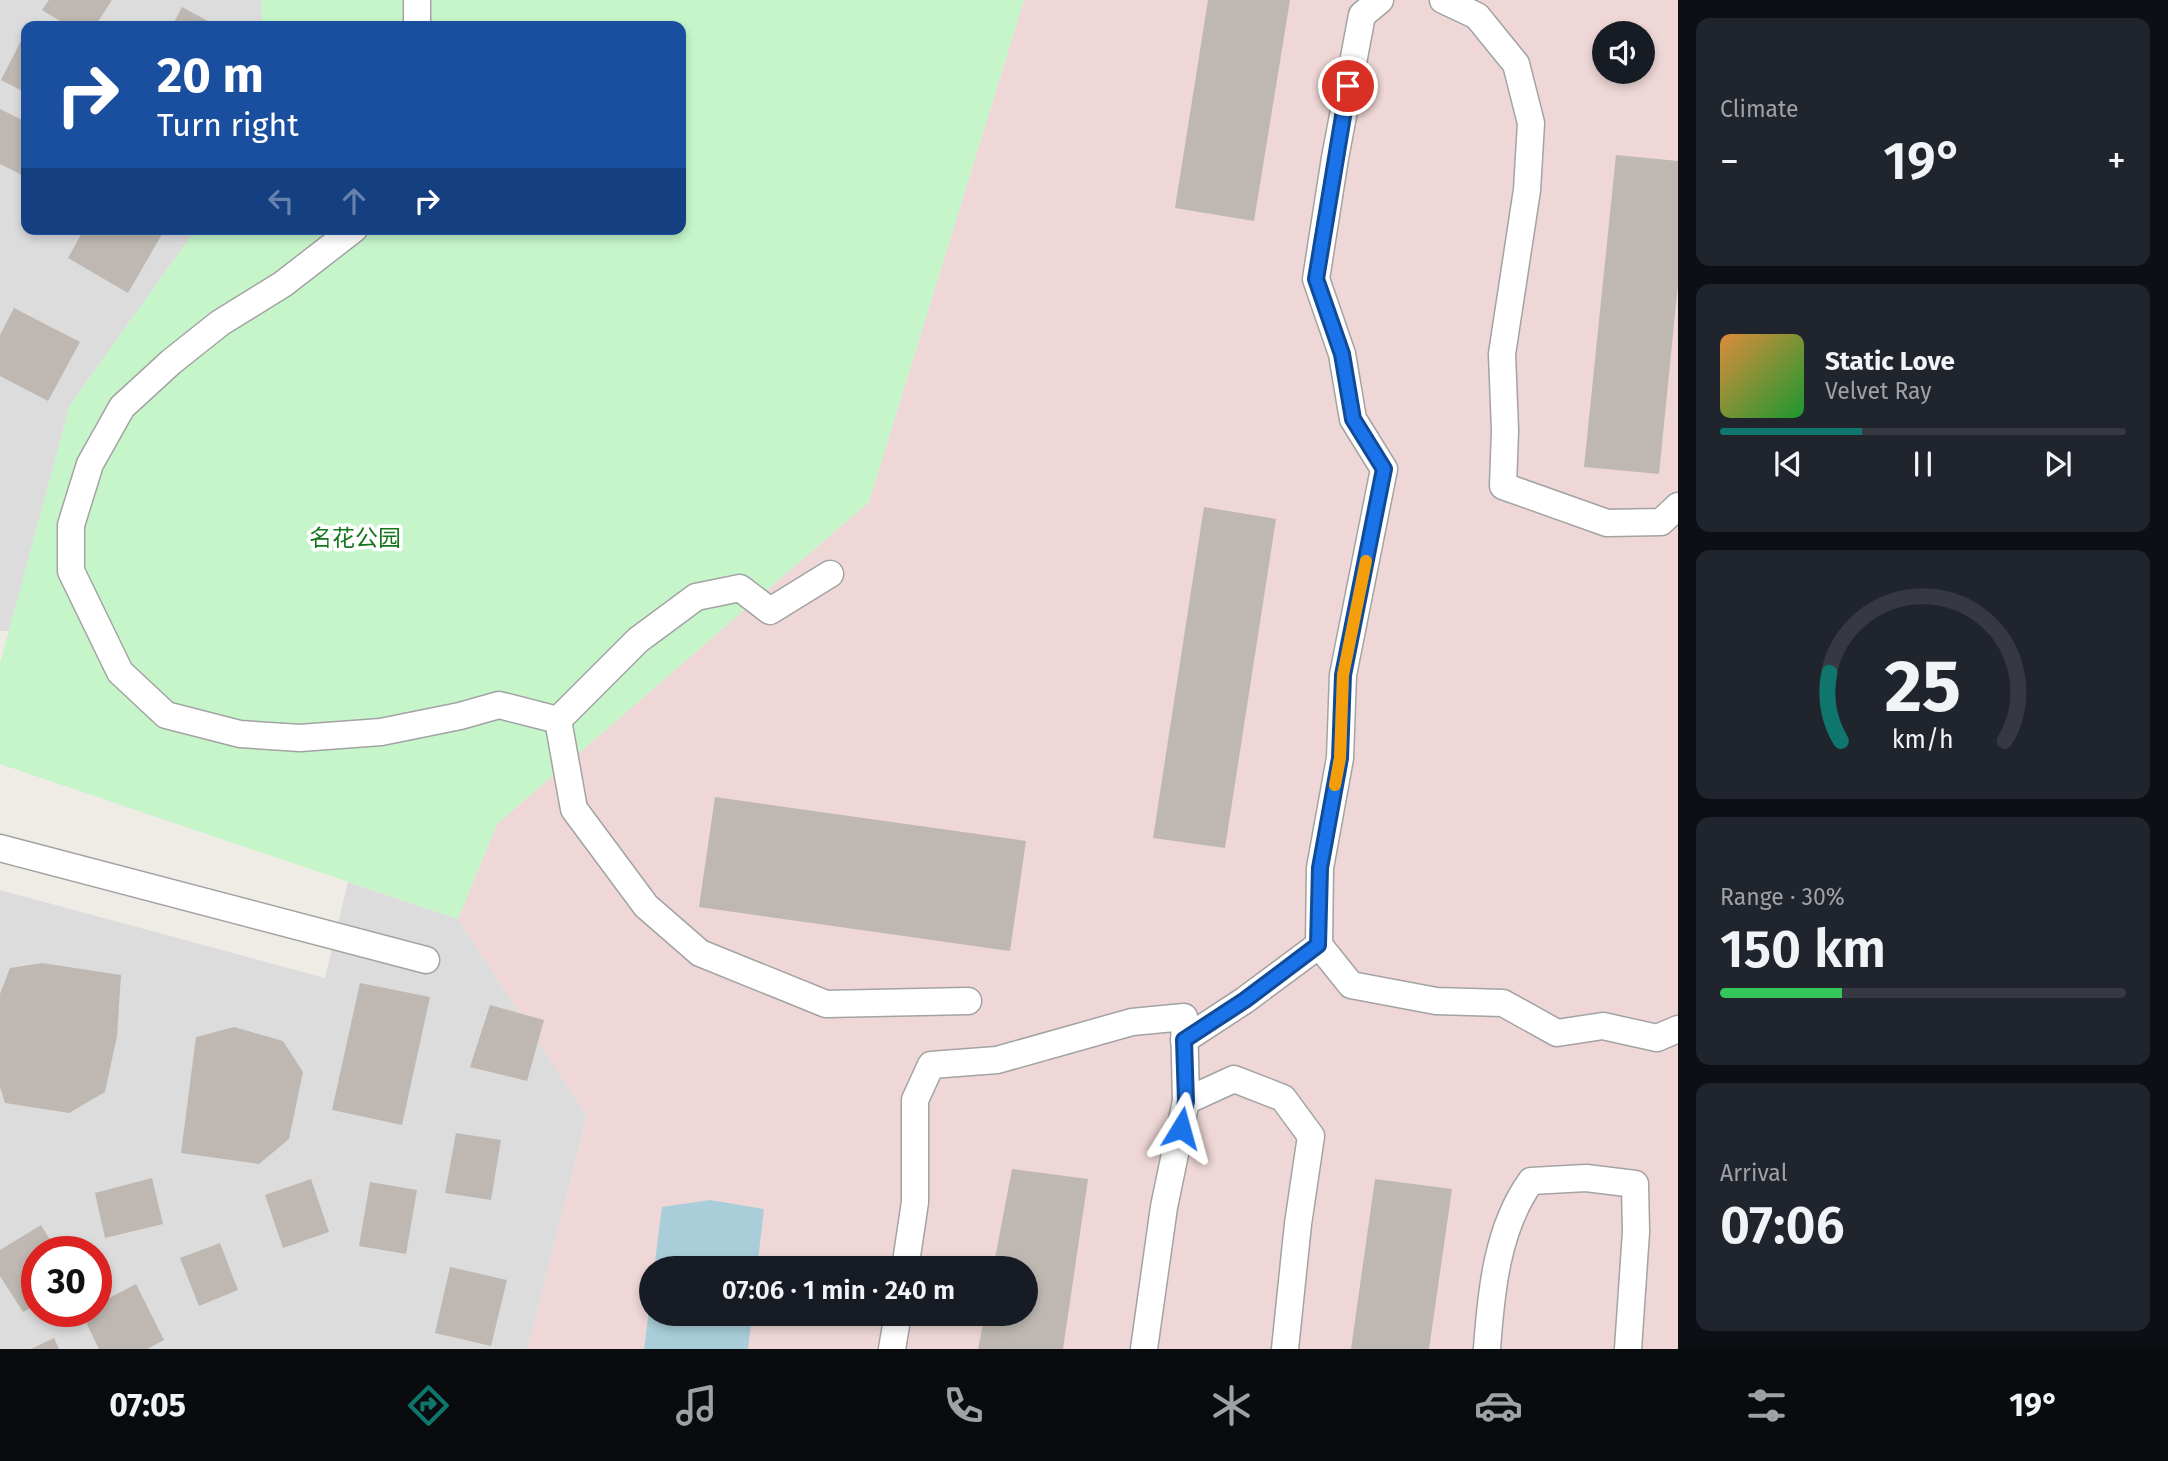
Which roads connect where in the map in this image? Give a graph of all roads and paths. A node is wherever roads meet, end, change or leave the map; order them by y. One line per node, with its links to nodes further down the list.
1 (416, 0): 4 (street)
2 (1380, 0): 10 (street)
3 (1443, 0): 6 (street)
4 (417, 21)
5 (346, 235): 8 (street)
6 (1678, 506)
7 (830, 574): 8 (street)
8 (558, 720): 12 (street)
9 (0, 848): 11 (street)
10 (1318, 945): 13 (street); 14 (street)
11 (426, 960)
12 (968, 1001)
13 (1678, 1029)
14 (1184, 1040): 15 (street); 16 (street)
15 (1186, 1101): 19 (street); 20 (street)
16 (907, 1256)
17 (896, 1326): 18 (street)
18 (892, 1349)
19 (1144, 1349)
20 (1285, 1349)
21 (1488, 1349): 22 (street)
22 (1629, 1349)

